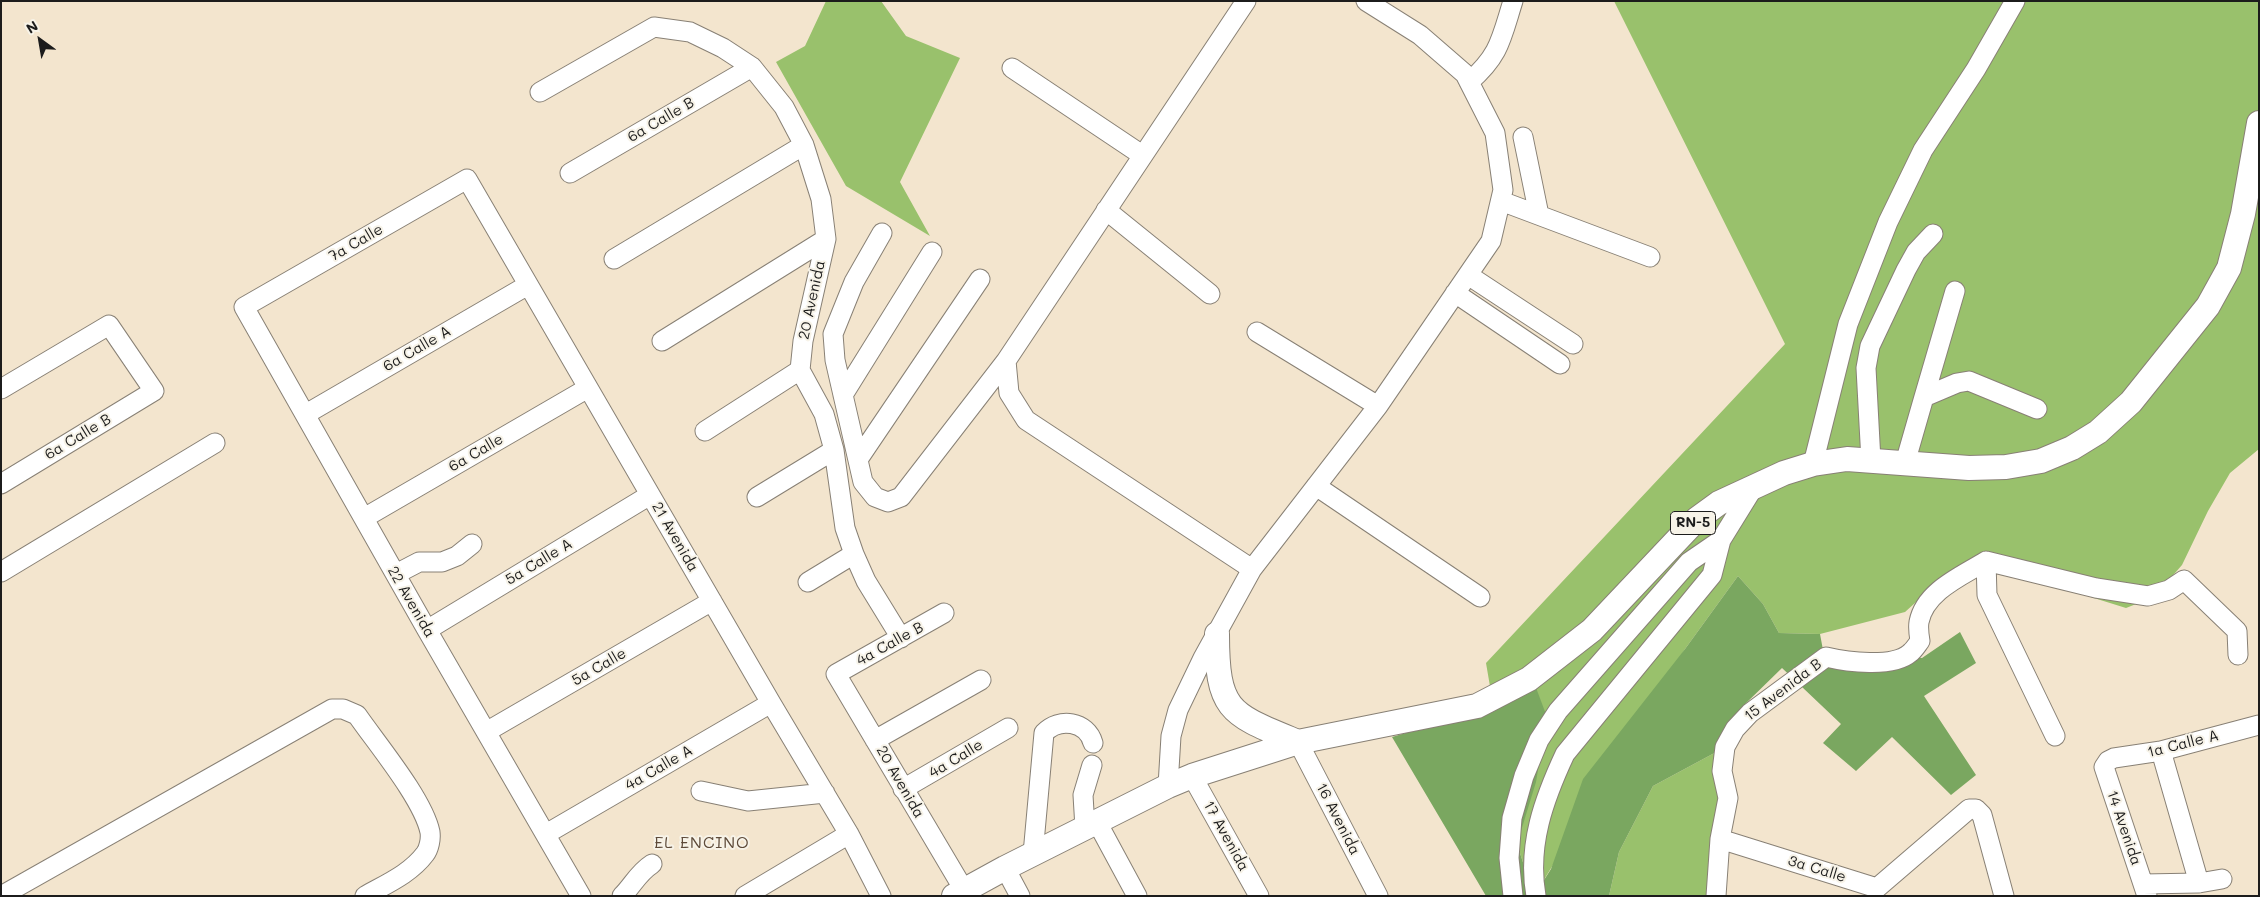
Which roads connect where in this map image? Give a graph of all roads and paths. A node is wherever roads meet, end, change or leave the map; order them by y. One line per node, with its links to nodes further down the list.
1 (1246, 1): 12 (street)
2 (1366, 1): 7 (street)
3 (1513, 1): 7 (street)
4 (2015, 1): 50 (street)
5 (752, 67): 8 (street, 20 Avenida); 11 (street, 20 Avenida); 13 (street, 6a Calle B)
6 (1012, 68): 12 (street)
7 (1469, 82): 15 (street)
8 (540, 92)
9 (2259, 123): 49 (main road, RN-5)
10 (1523, 137): 17 (street)
11 (804, 145): 20 (street, 20 Avenida); 23 (street)
12 (1142, 155): 16 (street)
13 (570, 173)
14 (467, 179): 26 (street, 21 Avenida); 30 (street, 7a Calle)
15 (1501, 201): 17 (street); 24 (street)
16 (1106, 210): 29 (street); 34 (street)
17 (1539, 215): 22 (street)
18 (882, 234): 39 (street)
19 (1933, 234): 48 (street)
20 (826, 239): 32 (street); 36 (street, 20 Avenida)
21 (932, 252): 39 (street)
22 (1650, 258)
23 (614, 259)
24 (1468, 275): 28 (street); 33 (street)
25 (980, 279): 47 (street)
26 (528, 285): 38 (street, 21 Avenida); 43 (street, 6a Calle A)
27 (1955, 291): 40 (street)
28 (1456, 293): 35 (street); 41 (street)
29 (1210, 294)
30 (244, 307): 43 (street, 22 Avenida)
31 (1257, 332): 41 (street)
32 (662, 341)
33 (1573, 344)
34 (1006, 361): 47 (street); 61 (street)
35 (1560, 364)
36 (800, 370): 44 (street); 46 (street)
37 (1, 388): 51 (street, 6a Calle B)
38 (588, 388): 54 (street, 21 Avenida); 56 (street, 6a Calle)
39 (843, 395): 47 (street)
40 (1924, 397): 42 (street); 49 (street)
41 (1378, 406): 53 (street)
42 (2037, 409)
43 (306, 414): 56 (street, 22 Avenida)
44 (705, 430)
45 (215, 443): 62 (street)
46 (834, 450): 55 (street); 59 (street)
47 (859, 458)
48 (1871, 461): 49 (main road, RN-5); 50 (main road, RN-5)
49 (1905, 463)
50 (1813, 464): 52 (main road, RN-5)
51 (1, 484)
52 (1755, 485): 57 (street); 80 (main road, RN-5)
53 (1316, 486): 61 (street); 65 (street)
54 (650, 495): 66 (street, 21 Avenida); 68 (street, 5a Calle A)
55 (757, 497)
56 (364, 518): 63 (street, 22 Avenida)
57 (1721, 540): 112 (street); 113 (street)
58 (472, 544): 63 (street)
59 (854, 554): 64 (street); 70 (street)
60 (1986, 561): 71 (street); 78 (street); 93 (street, 15 Avenida B)
61 (1252, 569): 69 (street)
62 (1, 572)
63 (396, 574): 68 (street, 22 Avenida)
64 (808, 582)
65 (1480, 597)
66 (712, 601): 74 (street, 21 Avenida); 77 (street, 5a Calle)
67 (944, 613): 70 (street, 4a Calle B)
68 (427, 630): 77 (street, 22 Avenida)
69 (1217, 634): 80 (main road); 86 (street)
70 (900, 638): 72 (street, 4a Calle B)
71 (2238, 655)
72 (836, 674): 79 (street, 20 Avenida)
73 (980, 680): 79 (street)
74 (771, 703): 89 (street, 21 Avenida); 91 (street, 4a Calle A)
75 (2259, 725): 82 (street, 1a Calle A)
76 (1008, 728): 87 (street, 4a Calle)
77 (486, 732): 91 (street, 22 Avenida)
78 (2055, 736)
79 (875, 740): 87 (street, 20 Avenida)
80 (1298, 742): 85 (main road, RN-5); 111 (street, 16 Avenida)
81 (1093, 744): 94 (street)
82 (2161, 751): 83 (street, 1a Calle A); 98 (street)
83 (2108, 761): 99 (street, 14 Avenida)
84 (1092, 765): 90 (street)
85 (1192, 776): 86 (main road, RN-5); 110 (street, 17 Avenida)
86 (1168, 786): 90 (main road, RN-5)
87 (903, 790): 101 (street, 20 Avenida)
88 (701, 791): 89 (street)
89 (825, 792): 92 (street, 21 Avenida)
90 (1091, 825): 94 (main road, RN-5); 109 (street)
91 (546, 834): 104 (street, 22 Avenida)
92 (850, 834): 106 (street); 107 (street, 21 Avenida)
93 (1720, 839): 100 (street, 3a Calle); 114 (street, 15 Avenida B)
94 (1033, 854): 96 (main road, RN-5)
95 (652, 864): 105 (street)
96 (1004, 868): 101 (main road, RN-5); 108 (street)
97 (2222, 879): 98 (street)
98 (2199, 883): 99 (street)
99 (2145, 890)
100 (1876, 892): 115 (street, 3a Calle)
101 (959, 893)
102 (1, 896): 103 (street)
103 (365, 896)
104 (581, 896)
105 (622, 896)
106 (745, 896)
107 (881, 896)
108 (1020, 896)
109 (1137, 896)
110 (1259, 896)
111 (1378, 896)
112 (1513, 896)
113 (1536, 896)
114 (1716, 896)
115 (2004, 896)

